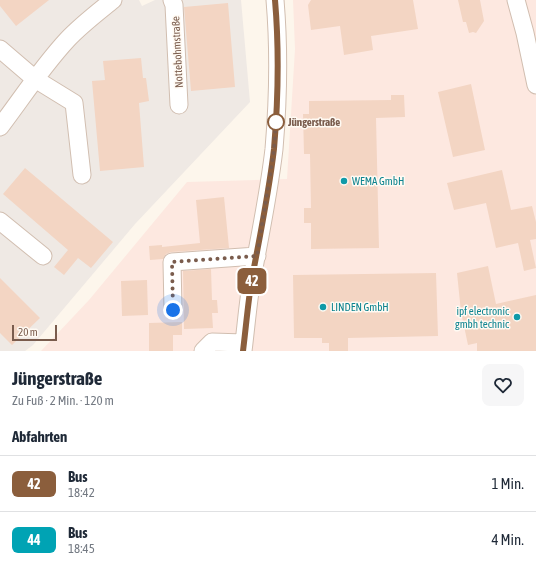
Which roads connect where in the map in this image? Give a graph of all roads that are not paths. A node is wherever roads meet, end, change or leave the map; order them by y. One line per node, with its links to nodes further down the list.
1 (113, 0): 7 (street)
2 (172, 0): 8 (street, Nottebohmstraße)
3 (275, 0): 13 (street)
4 (516, 0): 6 (street)
5 (0, 49): 7 (street)
6 (535, 77)
7 (35, 79): 9 (street); 10 (street)
8 (179, 105)
9 (0, 128)
10 (82, 175)
11 (0, 221): 12 (street)
12 (43, 256)
13 (257, 256): 14 (street); 15 (street)
14 (173, 310)
15 (244, 347): 16 (street)
16 (203, 351)

